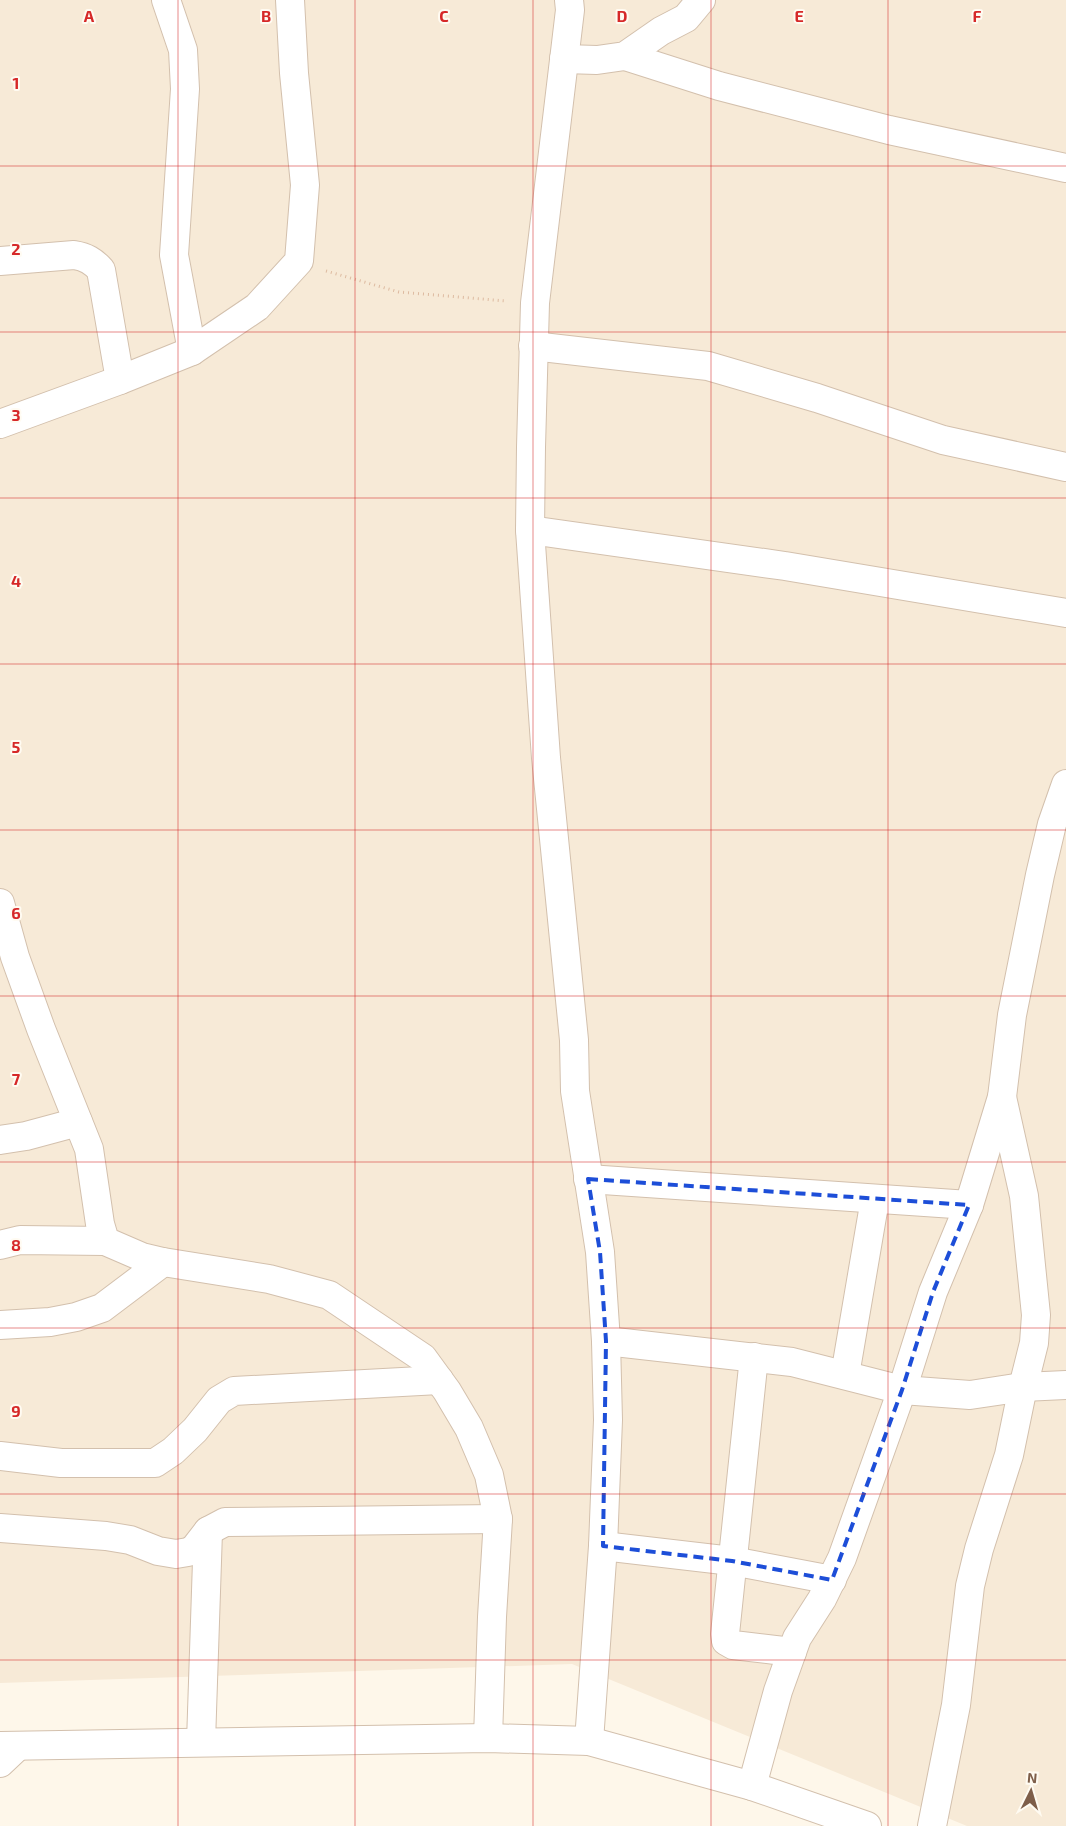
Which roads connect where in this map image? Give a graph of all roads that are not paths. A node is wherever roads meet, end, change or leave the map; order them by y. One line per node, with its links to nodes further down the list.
1 (166, 0): 10 (street)
2 (290, 0): 10 (street)
3 (569, 0): 6 (street)
4 (701, 0): 5 (street)
5 (625, 56): 6 (street); 7 (street)
6 (564, 59): 9 (street)
7 (1066, 168)
8 (0, 261): 11 (street)
9 (533, 346): 13 (street); 14 (street)
10 (192, 351): 11 (street)
11 (120, 380): 12 (street)
12 (0, 424)
13 (1066, 467)
14 (530, 530): 15 (street); 21 (street)
15 (1066, 613)
16 (1066, 784): 18 (street)
17 (1, 910): 19 (street)
18 (1002, 1097): 23 (street); 33 (street)
19 (78, 1122): 20 (street); 24 (street)
20 (0, 1140)
21 (588, 1180): 22 (street); 28 (street)
22 (875, 1199): 23 (street); 30 (street)
23 (969, 1205): 34 (street)
24 (106, 1241): 25 (street); 26 (street)
25 (0, 1245)
26 (163, 1262): 27 (street); 31 (street)
27 (0, 1325)
28 (606, 1341): 29 (street); 39 (street)
29 (754, 1358): 30 (street); 40 (street)
30 (845, 1375): 34 (street)
31 (439, 1380): 35 (street); 36 (street)
32 (1066, 1385): 33 (street)
33 (1023, 1387): 34 (street); 49 (street)
34 (902, 1390): 41 (street)
35 (0, 1456)
36 (498, 1519): 38 (street); 43 (street)
37 (0, 1528): 38 (street)
38 (208, 1531): 45 (street)
39 (603, 1546): 40 (street); 44 (street)
40 (732, 1561): 41 (street); 42 (street)
41 (832, 1580): 42 (street)
42 (792, 1652): 47 (street)
43 (488, 1738): 44 (street); 45 (street)
44 (589, 1741): 47 (street)
45 (201, 1742): 46 (street)
46 (6, 1751)
47 (752, 1786): 48 (street)
48 (867, 1826)
49 (932, 1826)

